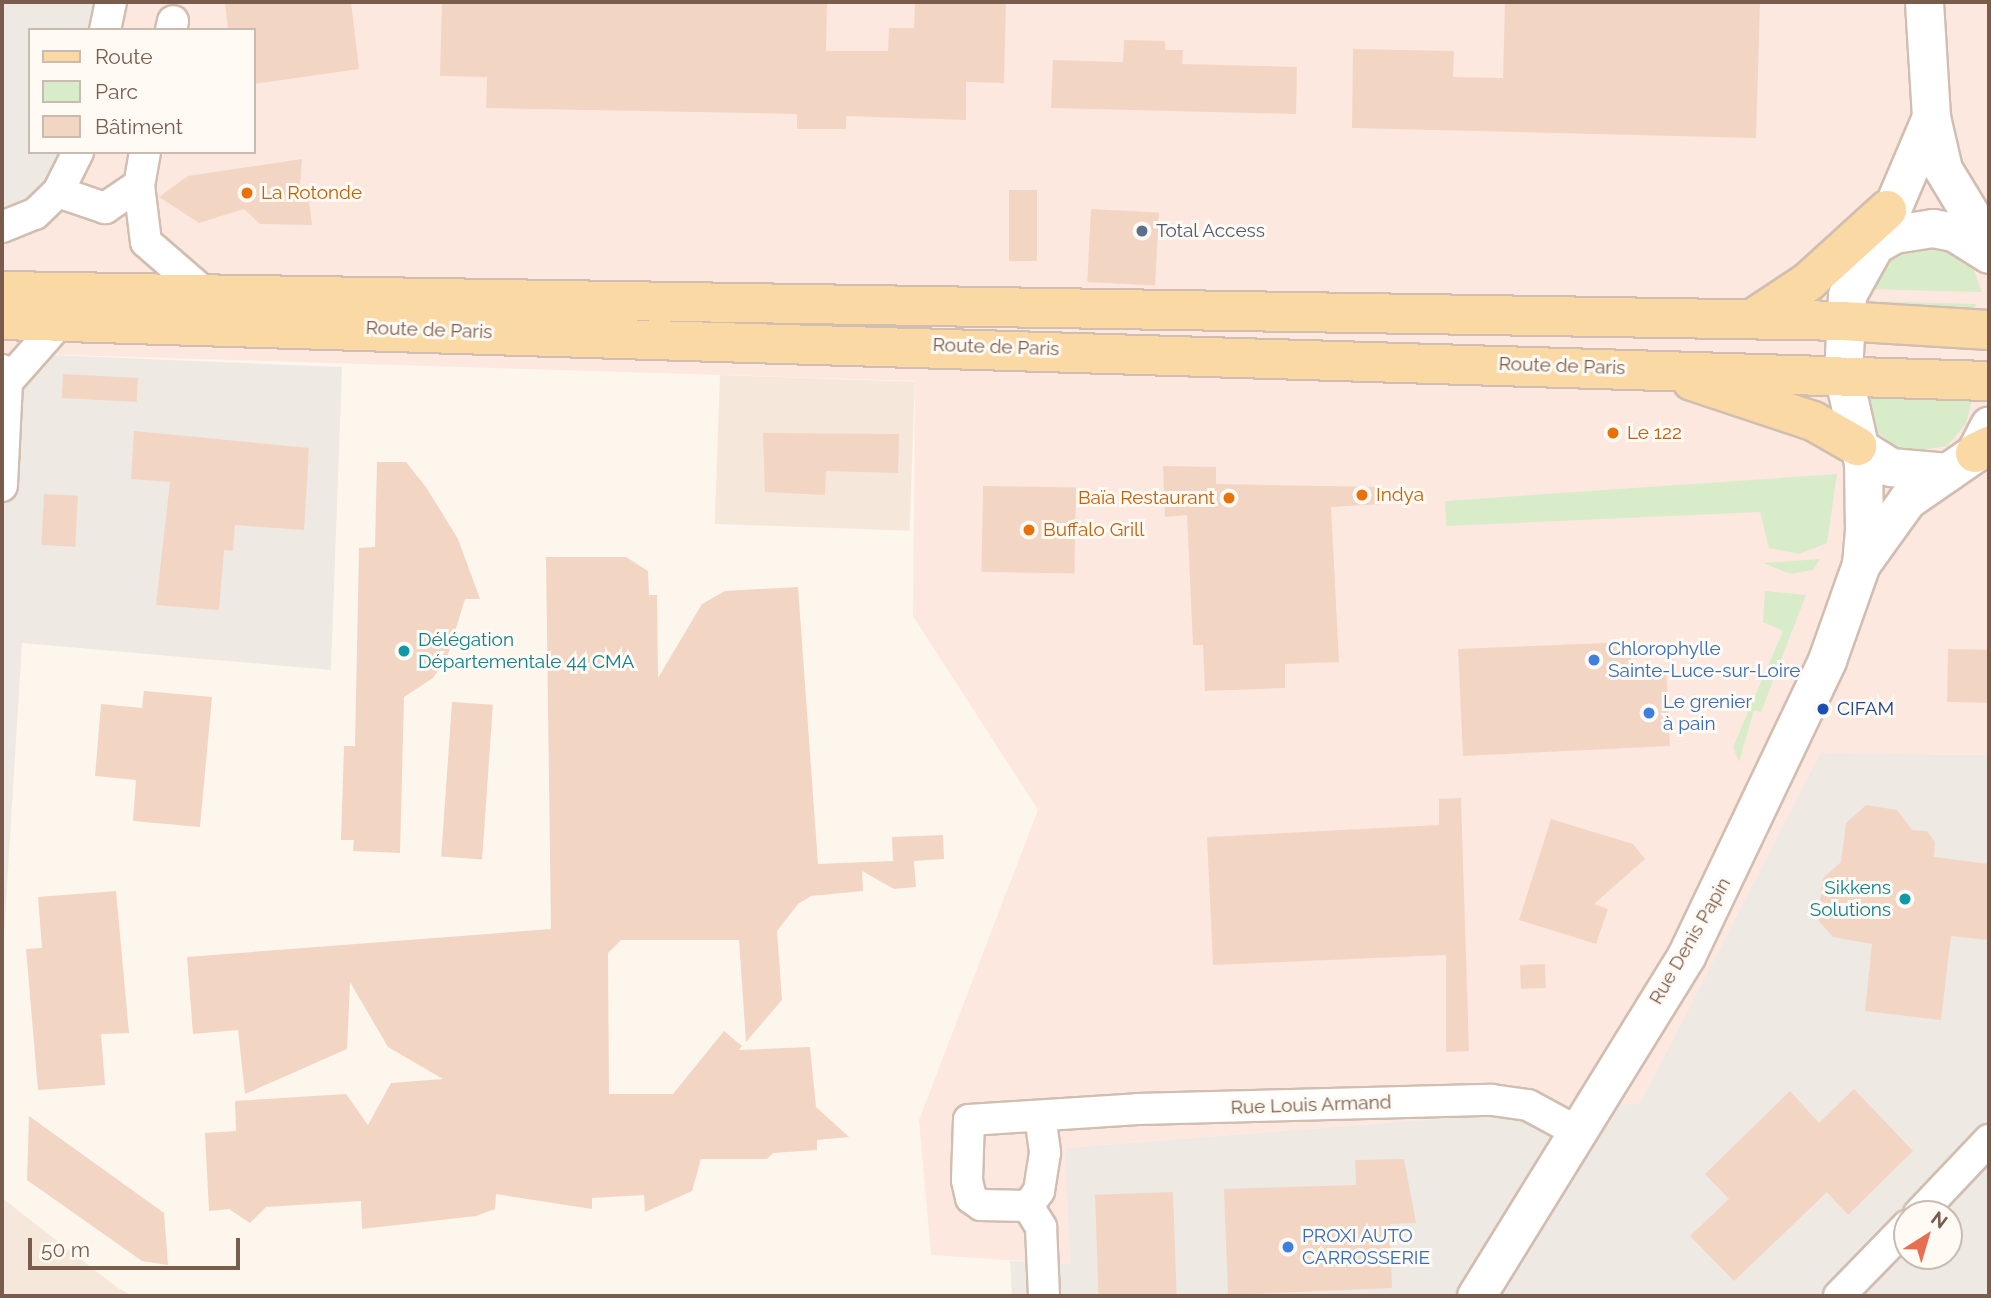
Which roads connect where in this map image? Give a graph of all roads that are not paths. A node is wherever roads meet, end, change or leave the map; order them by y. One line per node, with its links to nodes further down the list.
1 (111, 2): 3 (street)
2 (1924, 2): 4 (street)
3 (105, 28)
4 (1931, 117): 9 (street); 12 (street)
5 (77, 154): 8 (street)
6 (145, 154): 7 (street)
7 (139, 185): 8 (street); 15 (street)
8 (58, 192): 10 (street)
9 (1887, 210): 11 (street); 16 (main road)
10 (2, 227)
11 (1872, 246): 13 (street); 19 (street)
12 (1989, 246)
13 (1989, 254)
14 (2, 291): 15 (main road, Route de Paris)
15 (207, 295): 16 (main road, Route de Paris)
16 (1752, 319): 19 (main road, Route de Paris)
17 (2, 320): 18 (main road, Route de Paris)
18 (61, 321): 21 (main road, Route de Paris); 23 (street)
19 (1843, 321): 20 (main road, Route de Paris); 22 (street)
20 (1989, 330)
21 (1661, 369): 22 (main road, Route de Paris); 25 (main road)
22 (1843, 374): 24 (main road, Route de Paris); 25 (street)
23 (5, 376): 27 (street)
24 (1989, 381)
25 (1857, 446): 26 (street); 28 (street)
26 (1975, 449): 28 (street)
27 (2, 486)
28 (1861, 564): 30 (street, Rue Denis Papin)
29 (1040, 1116): 30 (street, Rue Louis Armand); 33 (street); 33 (street, Rue Louis Armand)
30 (1576, 1131): 36 (street, Rue Denis Papin)
31 (1989, 1140): 32 (street)
32 (1932, 1200)
33 (1028, 1206): 35 (street)
34 (1893, 1240): 37 (street)
35 (1044, 1296)
36 (1476, 1296)
37 (1839, 1296)

